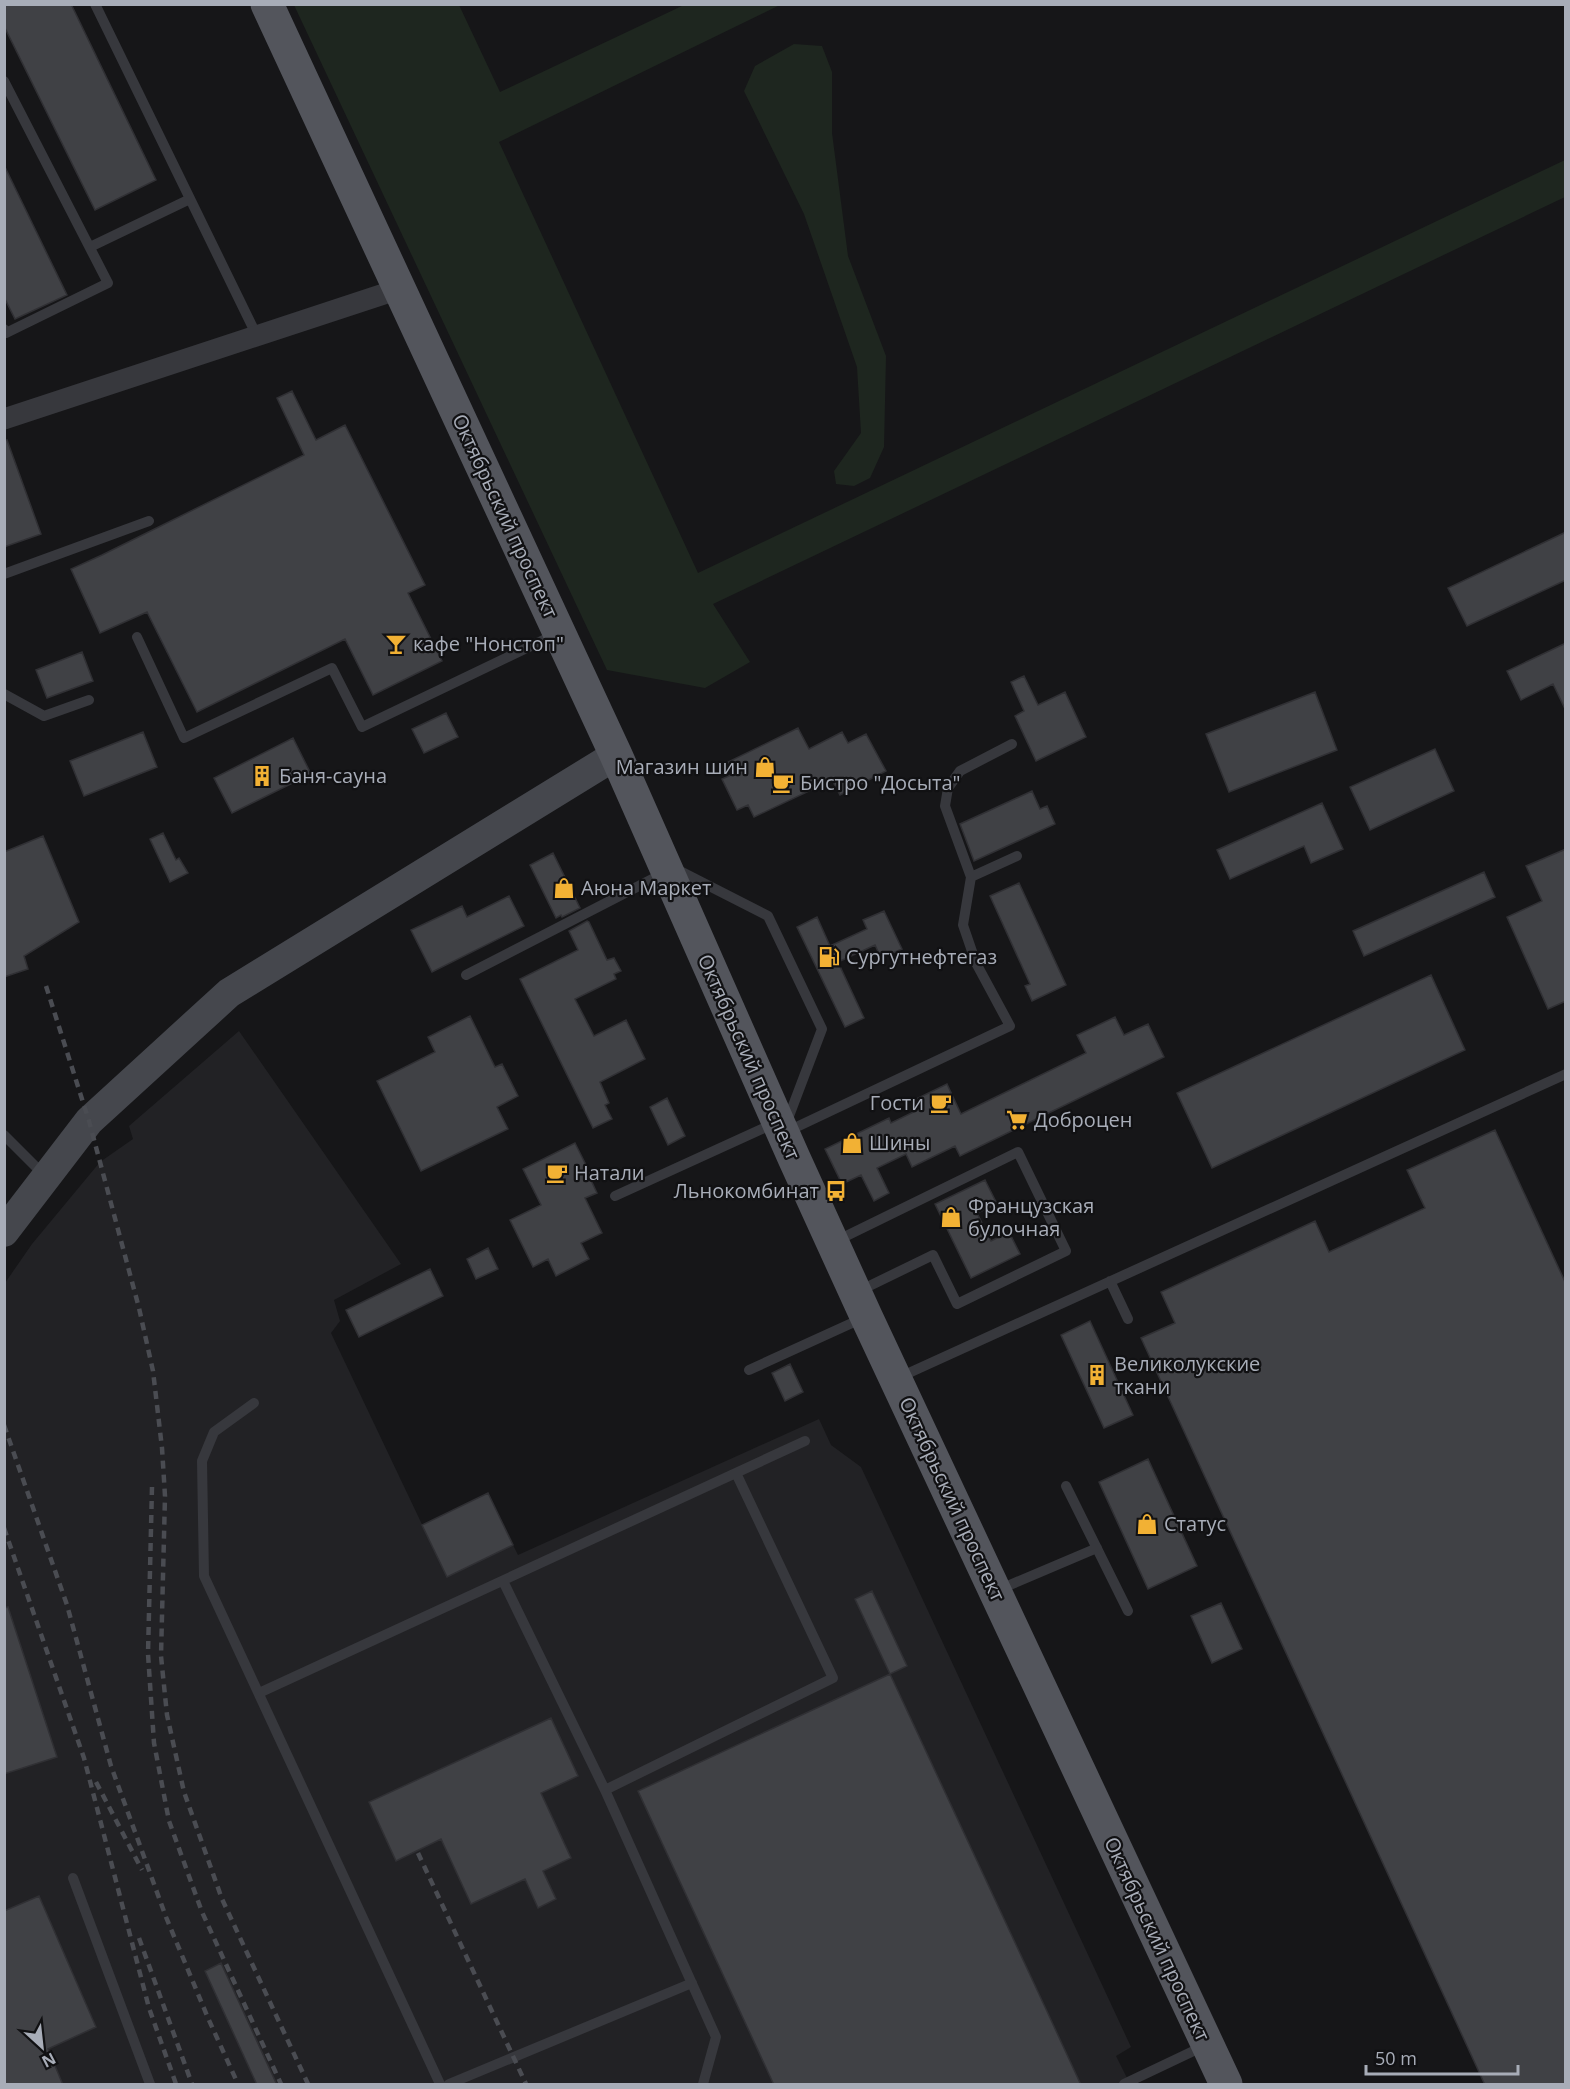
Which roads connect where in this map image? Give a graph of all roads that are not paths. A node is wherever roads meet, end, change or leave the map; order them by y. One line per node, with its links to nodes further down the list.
1 (95, 4): 4 (lane)
2 (267, 4): 6 (main road, Октябрьский проспект)
3 (4, 81): 5 (lane)
4 (190, 199): 5 (lane); 8 (lane)
5 (90, 247): 7 (lane)
6 (399, 289): 8 (street); 12 (main road, Октябрьский проспект)
7 (4, 329)
8 (257, 336): 9 (street)
9 (4, 419)
10 (149, 521): 11 (lane)
11 (4, 574)
12 (559, 633): 13 (lane); 17 (main road, Октябрьский проспект)
13 (137, 637)
14 (4, 694): 15 (lane)
15 (89, 700)
16 (1012, 744): 20 (lane)
17 (615, 755): 19 (main road, Октябрьский проспект); 25 (street)
18 (1017, 856): 20 (lane)
19 (665, 867): 21 (lane); 23 (main road, Октябрьский проспект); 23 (lane)
20 (971, 877): 23 (lane)
21 (465, 975)
22 (1566, 1074): 29 (lane)
23 (780, 1127): 26 (lane); 28 (main road, Октябрьский проспект)
24 (4, 1135): 25 (lane)
25 (46, 1178): 27 (street)
26 (615, 1196)
27 (4, 1232)
28 (833, 1242): 30 (main road, Октябрьский проспект); 30 (lane)
29 (1110, 1281): 31 (lane); 33 (lane)
30 (861, 1305): 32 (lane); 33 (main road, Октябрьский проспект)
31 (1128, 1319)
32 (749, 1370)
33 (896, 1379): 40 (main road, Октябрьский проспект)
34 (254, 1402): 42 (lane)
35 (805, 1441): 36 (lane)
36 (736, 1473): 39 (lane); 43 (lane)
37 (1066, 1486): 38 (lane)
38 (1097, 1548): 40 (lane); 41 (lane)
39 (503, 1581): 42 (lane); 43 (lane)
40 (995, 1591): 46 (main road, Октябрьский проспект)
41 (1128, 1611)
42 (259, 1693): 48 (lane)
43 (605, 1790): 45 (lane)
44 (73, 1878): 47 (lane)
45 (692, 1983): 49 (lane); 50 (lane)
46 (1207, 2045): 51 (lane); 52 (main road, Октябрьский проспект)
47 (150, 2085)
48 (440, 2085)
49 (449, 2085)
50 (703, 2085)
51 (1124, 2085)
52 (1226, 2085)

